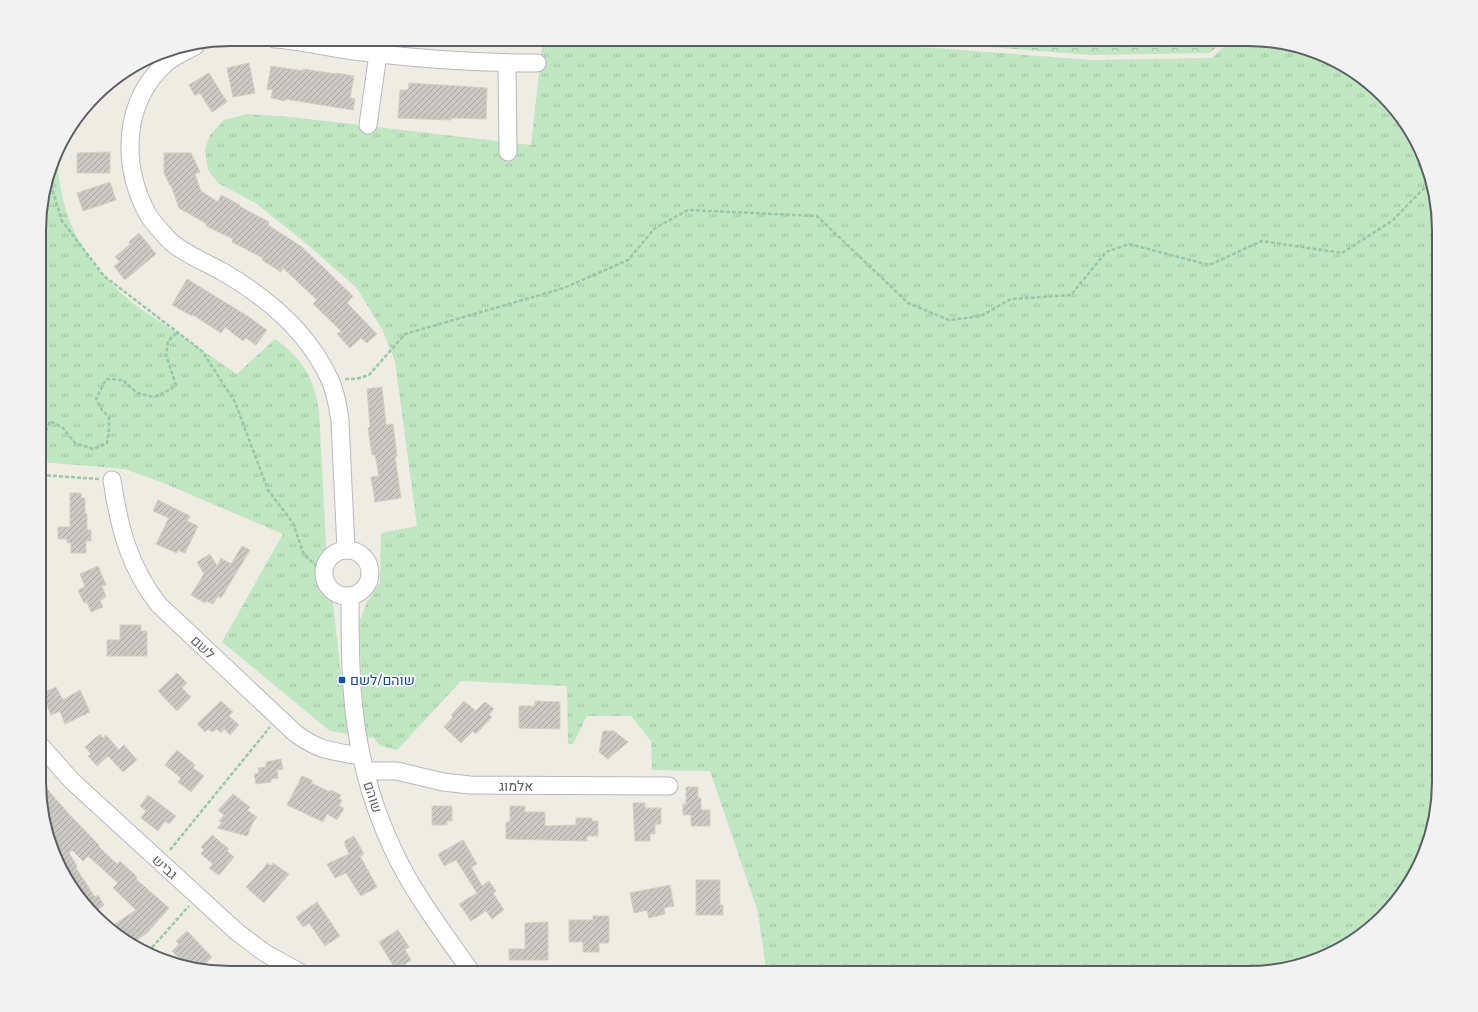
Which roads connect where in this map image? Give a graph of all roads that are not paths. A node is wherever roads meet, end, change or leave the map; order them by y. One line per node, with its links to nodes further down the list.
1 (323, 46): 3 (street)
2 (186, 51): 9 (street)
3 (378, 54): 4 (street); 6 (street)
4 (507, 63): 5 (street); 7 (street)
5 (536, 63)
6 (368, 125)
7 (508, 152)
8 (112, 480): 12 (street, לשם)
9 (346, 550): 10 (street); 10 (street)
10 (350, 596): 12 (street, שוהם)
11 (46, 752): 14 (street, גביש)
12 (363, 763): 13 (street, אלמוג); 15 (street, שוהם)
13 (669, 786)
14 (288, 966)
15 (467, 966)

